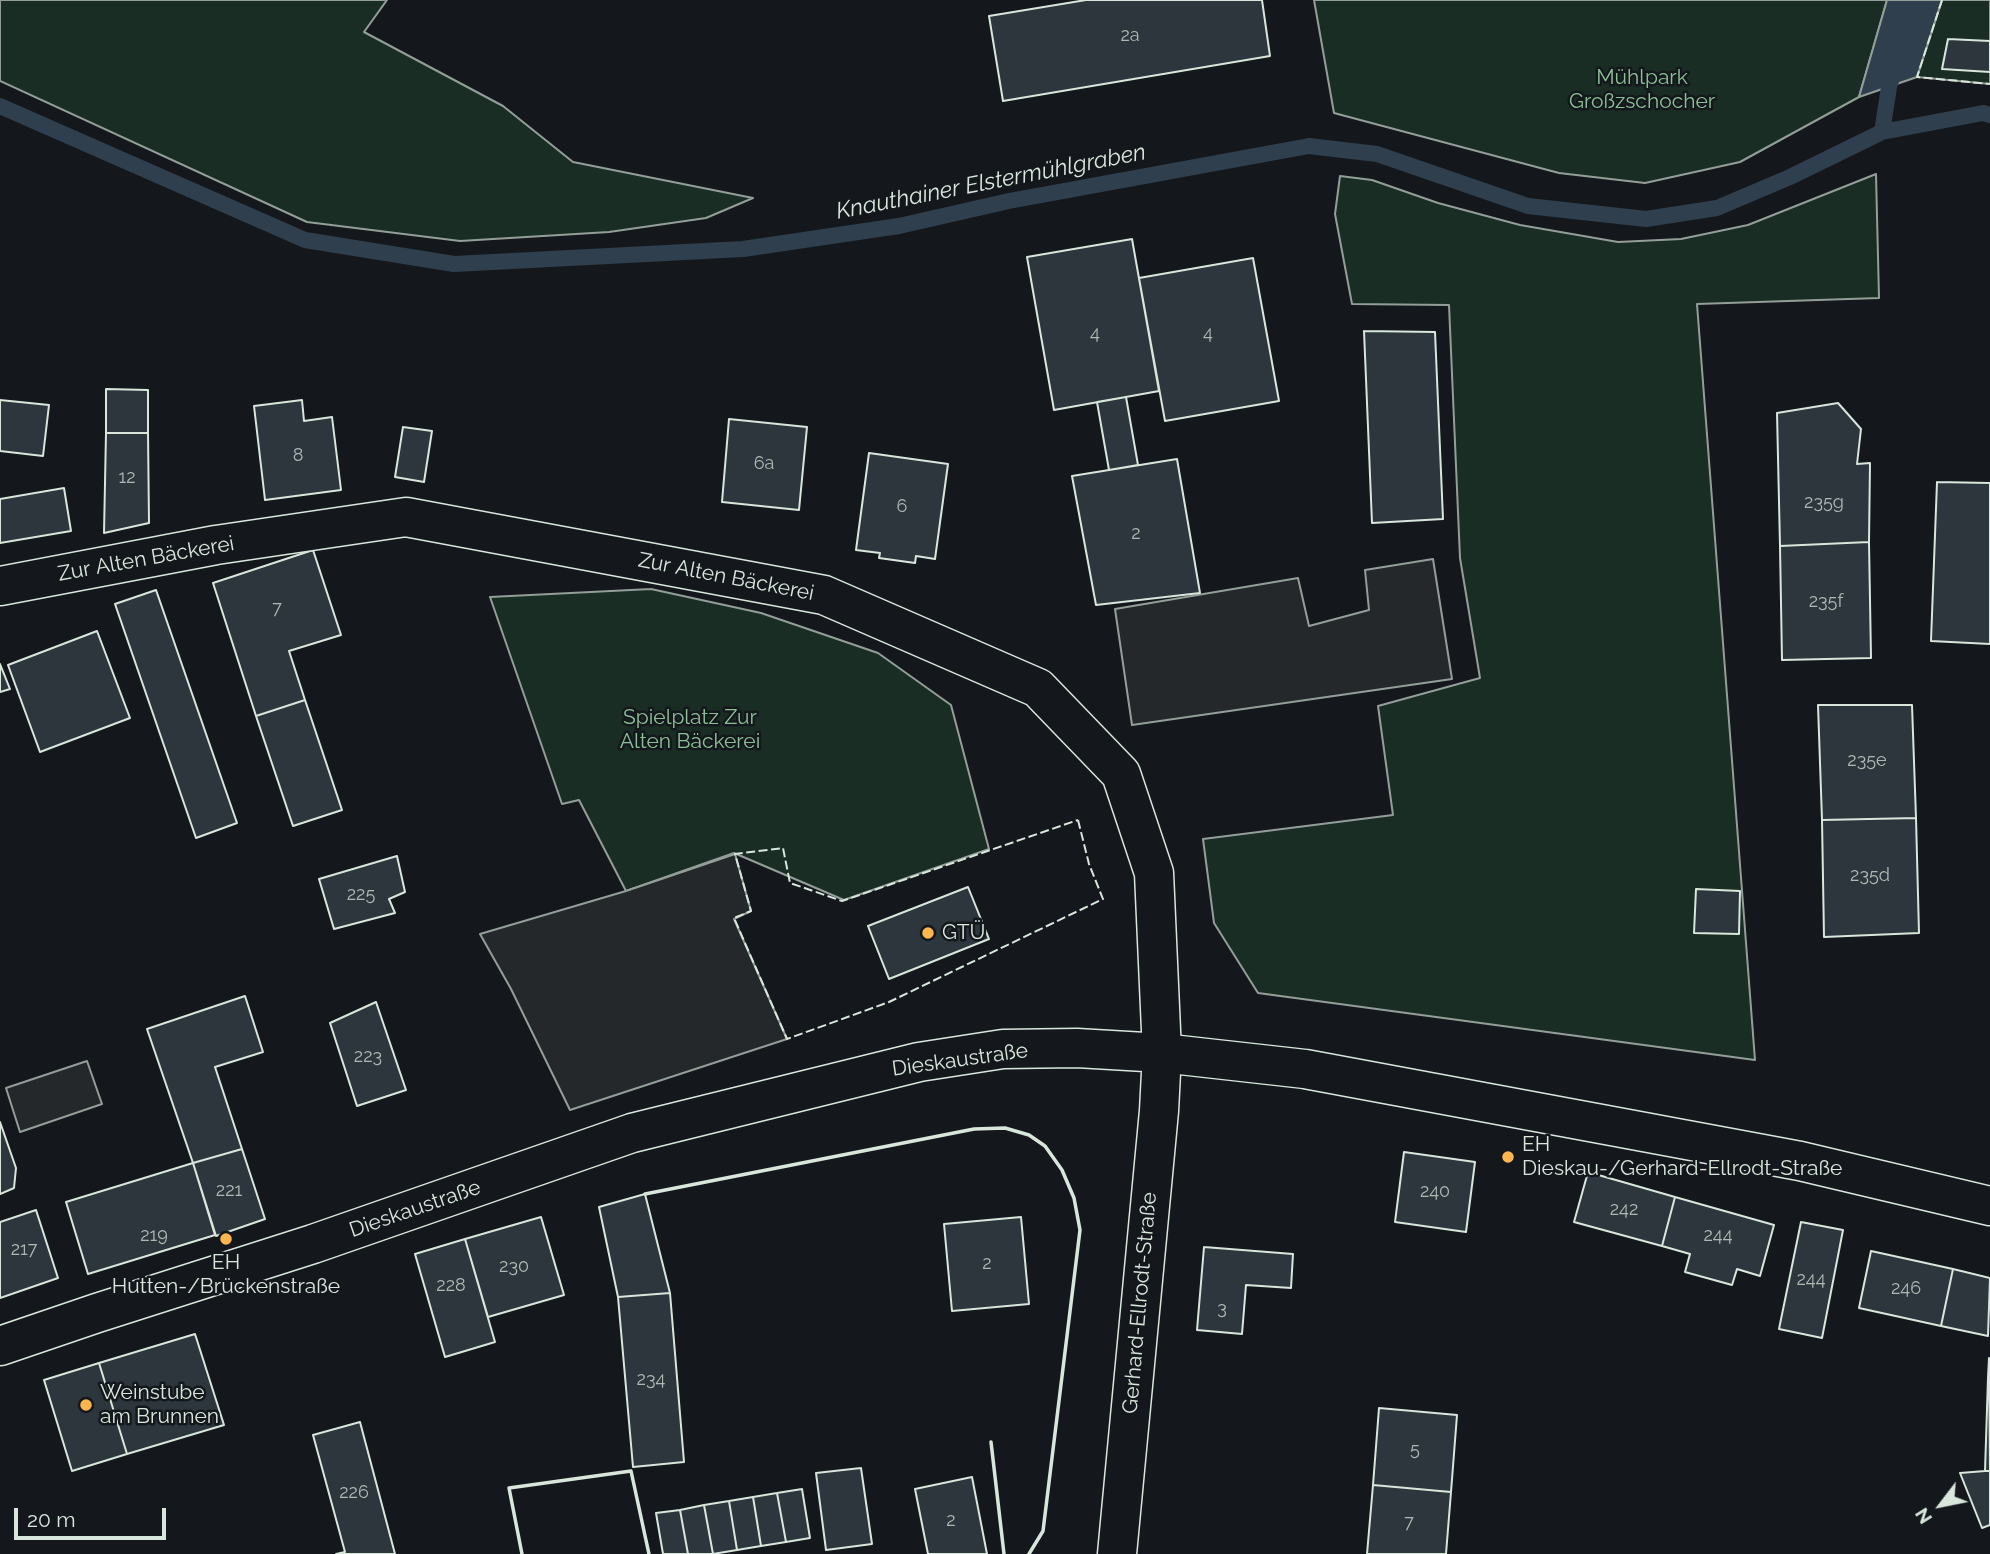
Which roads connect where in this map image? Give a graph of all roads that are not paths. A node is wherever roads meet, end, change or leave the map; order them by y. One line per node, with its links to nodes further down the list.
1 (0, 586): 2 (main road, Zur Alten Bäckerei)
2 (1162, 1052): 3 (main road, Dieskaustraße); 4 (main road, Dieskaustraße); 5 (main road, Gerhard-Ellrodt-Straße)
3 (1990, 1206)
4 (0, 1346)
5 (1117, 1554)

